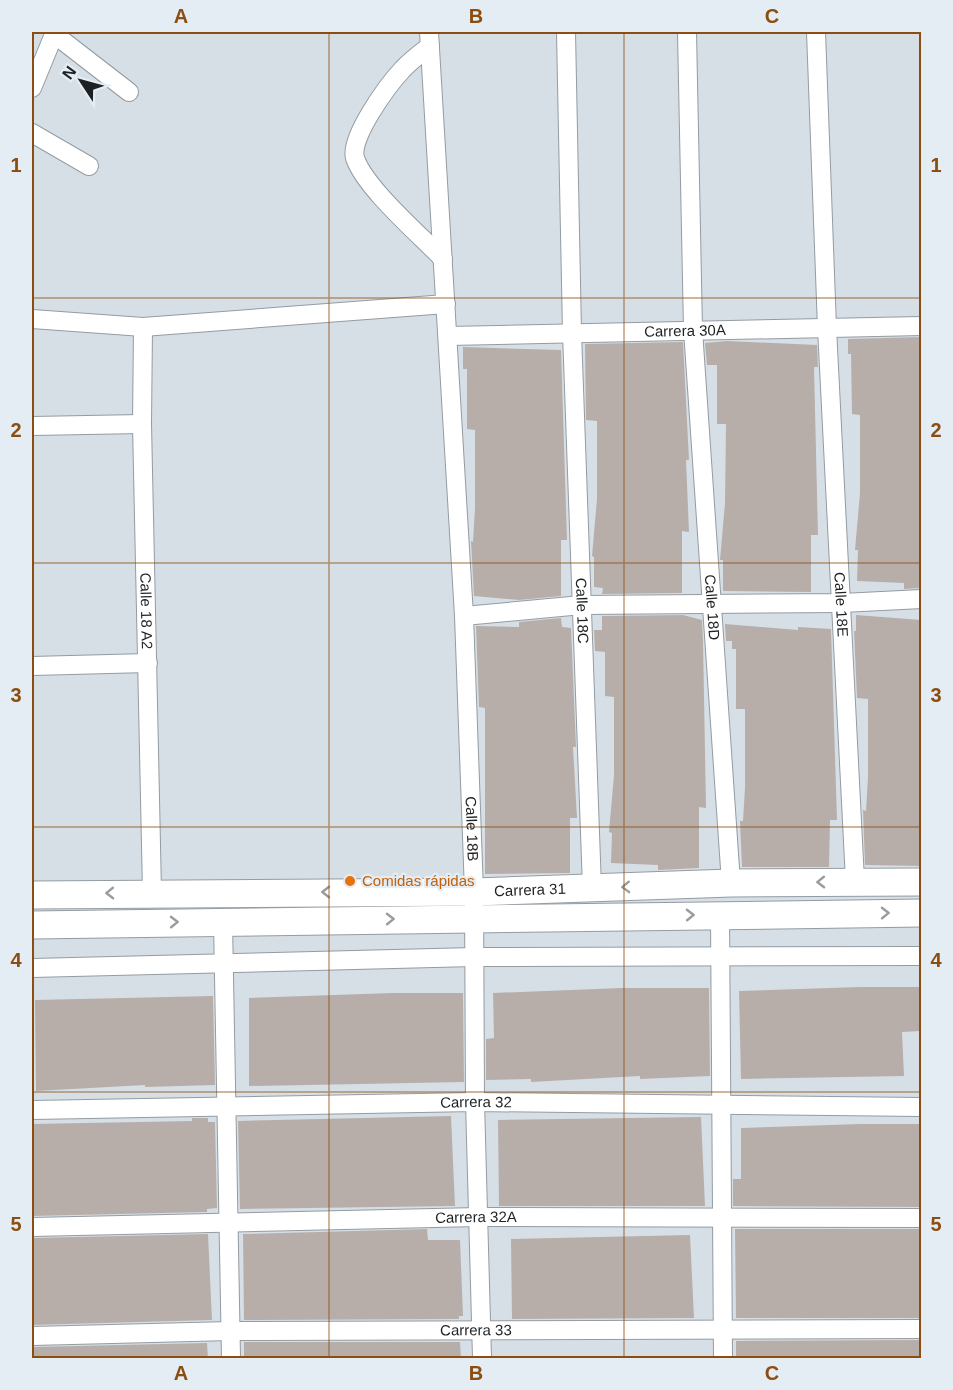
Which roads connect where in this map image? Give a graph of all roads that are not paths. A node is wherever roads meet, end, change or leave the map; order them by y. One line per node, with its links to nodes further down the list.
1 (566, 32): 17 (street, Calle 18C)
2 (687, 32): 16 (street, Calle 18D)
3 (816, 32): 15 (street, Calle 18E)
4 (55, 33): 6 (street); 7 (street)
5 (430, 38): 10 (street, Calle 18B); 10 (street)
6 (32, 88)
7 (129, 92)
8 (32, 133): 9 (street)
9 (89, 166)
10 (443, 259): 11 (street, Calle 18B)
11 (446, 304): 14 (street); 18 (street, Calle 18B)
12 (32, 319): 14 (street)
13 (921, 326): 15 (street, Carrera 30A)
14 (143, 327): 19 (street, Calle 18 A2)
15 (827, 328): 16 (street, Carrera 30A); 22 (street, Calle 18E)
16 (693, 330): 17 (street, Carrera 30A); 23 (street, Calle 18D)
17 (572, 333): 18 (street, Carrera 30A); 24 (street, Calle 18C)
18 (448, 336): 25 (street, Calle 18B)
19 (142, 424): 20 (street); 26 (street, Calle 18 A2)
20 (32, 426)
21 (921, 599): 22 (street)
22 (842, 603): 23 (street); 28 (street, Calle 18E)
23 (712, 604): 24 (street); 30 (street, Calle 18D)
24 (582, 605): 25 (street); 31 (street, Calle 18C)
25 (464, 616): 34 (street, Calle 18B)
26 (148, 663): 27 (street); 32 (street, Calle 18 A2)
27 (32, 666)
28 (855, 881): 29 (main road, Carrera 31); 30 (main road, Carrera 31, one-way to 30)
29 (921, 882)
30 (731, 883): 31 (main road, Carrera 31, one-way to 31)
31 (592, 888): 34 (main road, Carrera 31)
32 (152, 892): 33 (main road, Carrera 31, one-way to 33); 34 (main road, Carrera 31, one-way to 32)
33 (32, 895)
34 (474, 905): 36 (main road, Carrera 31, one-way to 36); 37 (main road, Carrera 31, one-way to 34); 40 (street, Calle 18B)
35 (921, 913): 36 (main road, Carrera 31, one-way to 35)
36 (720, 915): 41 (street)
37 (223, 922): 38 (main road, Carrera 31, one-way to 37); 42 (street)
38 (32, 925)
39 (921, 956): 41 (street)
40 (474, 957): 41 (street); 42 (street); 44 (street, Calle 18B)
41 (720, 957): 46 (street)
42 (224, 962): 43 (street); 45 (street)
43 (32, 968)
44 (475, 1102): 45 (street, Carrera 32); 46 (street, Carrera 32); 49 (street, Calle 18B)
45 (227, 1105): 48 (street, Carrera 32); 52 (street)
46 (721, 1107): 47 (street, Carrera 32); 51 (street)
47 (921, 1107)
48 (32, 1110)
49 (479, 1217): 51 (street, Carrera 32A); 52 (street, Carrera 32A); 57 (street, Calle 18B)
50 (921, 1218): 51 (street, Carrera 32A)
51 (722, 1219): 56 (street)
52 (229, 1225): 53 (street, Carrera 32A); 55 (street)
53 (32, 1227)
54 (921, 1329): 56 (street, Carrera 33)
55 (231, 1331): 57 (street, Carrera 33); 58 (street, Carrera 33); 59 (street)
56 (723, 1331): 57 (street, Carrera 33); 61 (street)
57 (482, 1332): 60 (street, Calle 18B)
58 (32, 1336)
59 (231, 1359)
60 (482, 1359)
61 (723, 1359)

